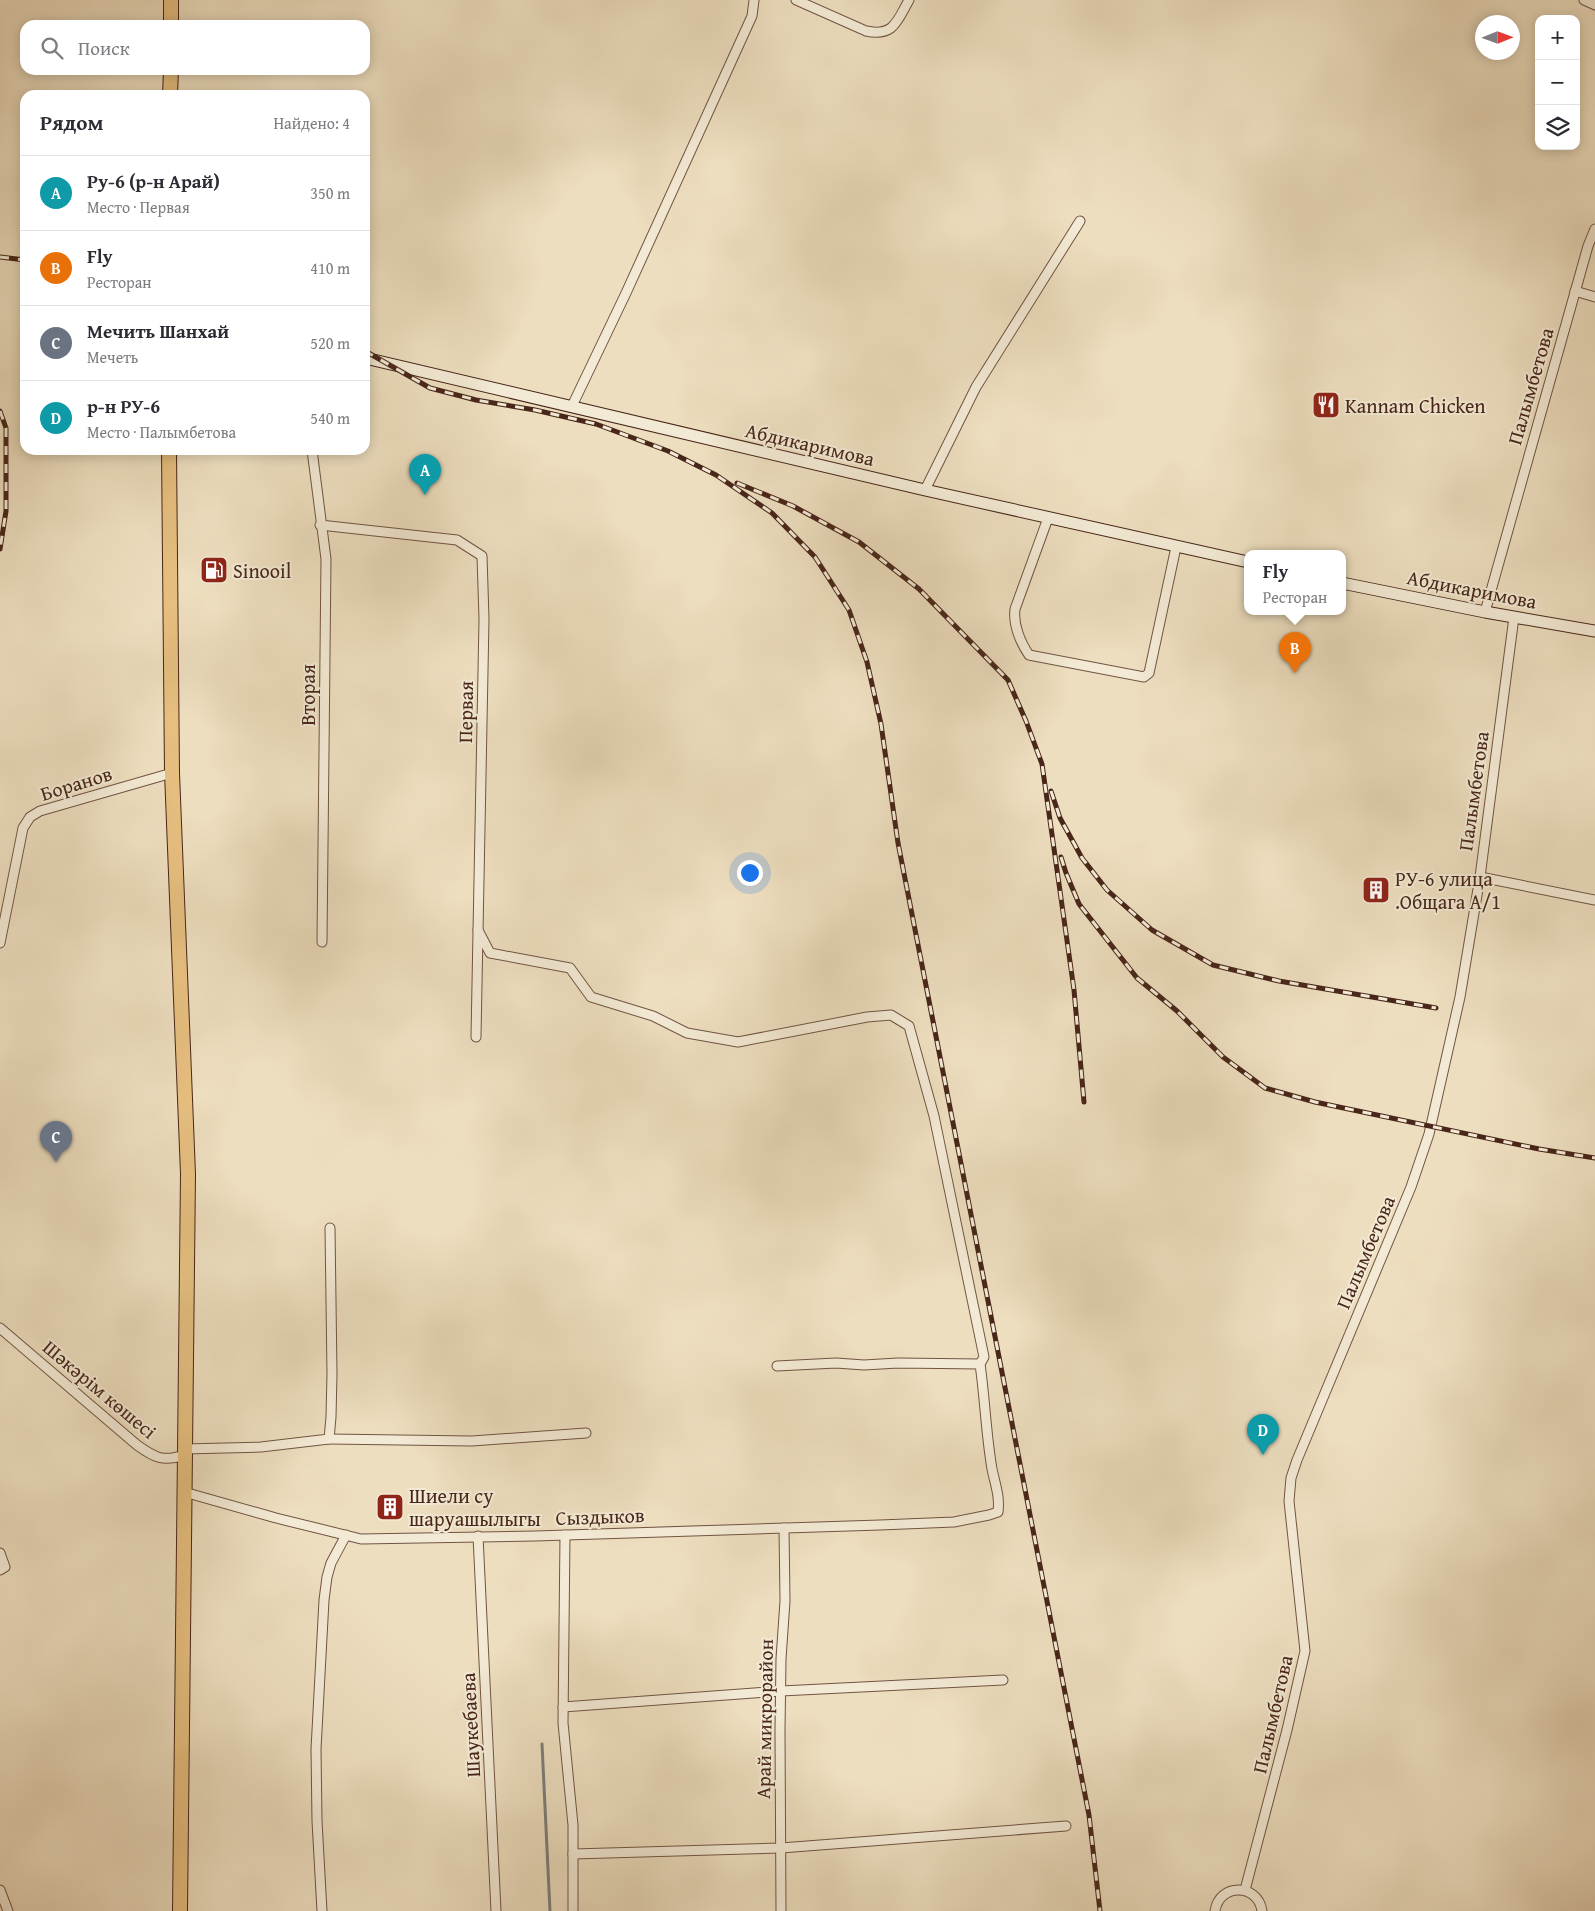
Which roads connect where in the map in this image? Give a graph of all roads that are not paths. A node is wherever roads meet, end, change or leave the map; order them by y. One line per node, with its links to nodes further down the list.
1 (171, 0): 7 (main road)
2 (754, 0): 15 (street)
3 (796, 0): 4 (street)
4 (909, 0)
5 (1584, 0): 6 (street)
6 (1595, 5)
7 (171, 20)
8 (171, 75): 9 (main road)
9 (170, 90)
10 (1080, 221): 18 (street)
11 (1595, 229): 12 (street, Палымбетова)
12 (1575, 291): 13 (street); 24 (street, Палымбетова)
13 (1595, 297)
14 (370, 359): 15 (main road, Абдикаримова)
15 (572, 406): 18 (main road, Абдикаримова)
16 (169, 455): 27 (main road)
17 (313, 455): 20 (street, Вторая)
18 (925, 490): 19 (main road, Абдикаримова)
19 (1048, 518): 21 (main road, Абдикаримова); 21 (street)
20 (320, 525): 30 (street, Первая); 31 (street, Вторая)
21 (1176, 547): 22 (main road, Абдикаримова)
22 (1244, 561)
23 (1346, 584): 24 (main road, Абдикаримова)
24 (1485, 612): 25 (main road, Абдикаримова)
25 (1514, 617): 26 (main road, Абдикаримова); 28 (street, Палымбетова)
26 (1595, 631)
27 (172, 772): 32 (street, Боранов); 40 (main road)
28 (1480, 877): 29 (street); 55 (street, Палымбетова)
29 (1595, 900)
30 (478, 930): 33 (street, Первая); 36 (street)
31 (322, 942)
32 (0, 943)
33 (476, 1037)
34 (330, 1228): 39 (street)
35 (0, 1328): 40 (street, Шәкәрім көшесі)
36 (980, 1364): 37 (street); 42 (street, Сыздыков)
37 (778, 1366)
38 (586, 1433): 39 (street, Шәкәрім көшесі)
39 (328, 1439): 40 (street, Шәкәрім көшесі)
40 (185, 1452): 41 (main road)
41 (184, 1492): 43 (street, Сыздыков); 57 (main road)
42 (784, 1528): 44 (street, Сыздыков); 49 (street, Арай микрорайон)
43 (346, 1535): 45 (street, Сыздыков); 58 (street)
44 (566, 1535): 45 (street, Сыздыков); 50 (street)
45 (478, 1536): 59 (street, Шаукебаева)
46 (0, 1553): 47 (street)
47 (3, 1569)
48 (1003, 1680): 49 (street)
49 (781, 1691): 50 (street); 52 (street, Арай микрорайон)
50 (563, 1707): 53 (street)
51 (1066, 1826): 52 (street)
52 (781, 1848): 53 (street); 61 (street, Арай микрорайон)
53 (573, 1854): 60 (street)
54 (0, 1890): 56 (street)
55 (1245, 1890): 62 (street); 63 (street)
56 (8, 1911)
57 (180, 1911)
58 (322, 1911)
59 (496, 1911)
60 (573, 1911)
61 (781, 1911)
62 (1215, 1911)
63 (1262, 1911)

